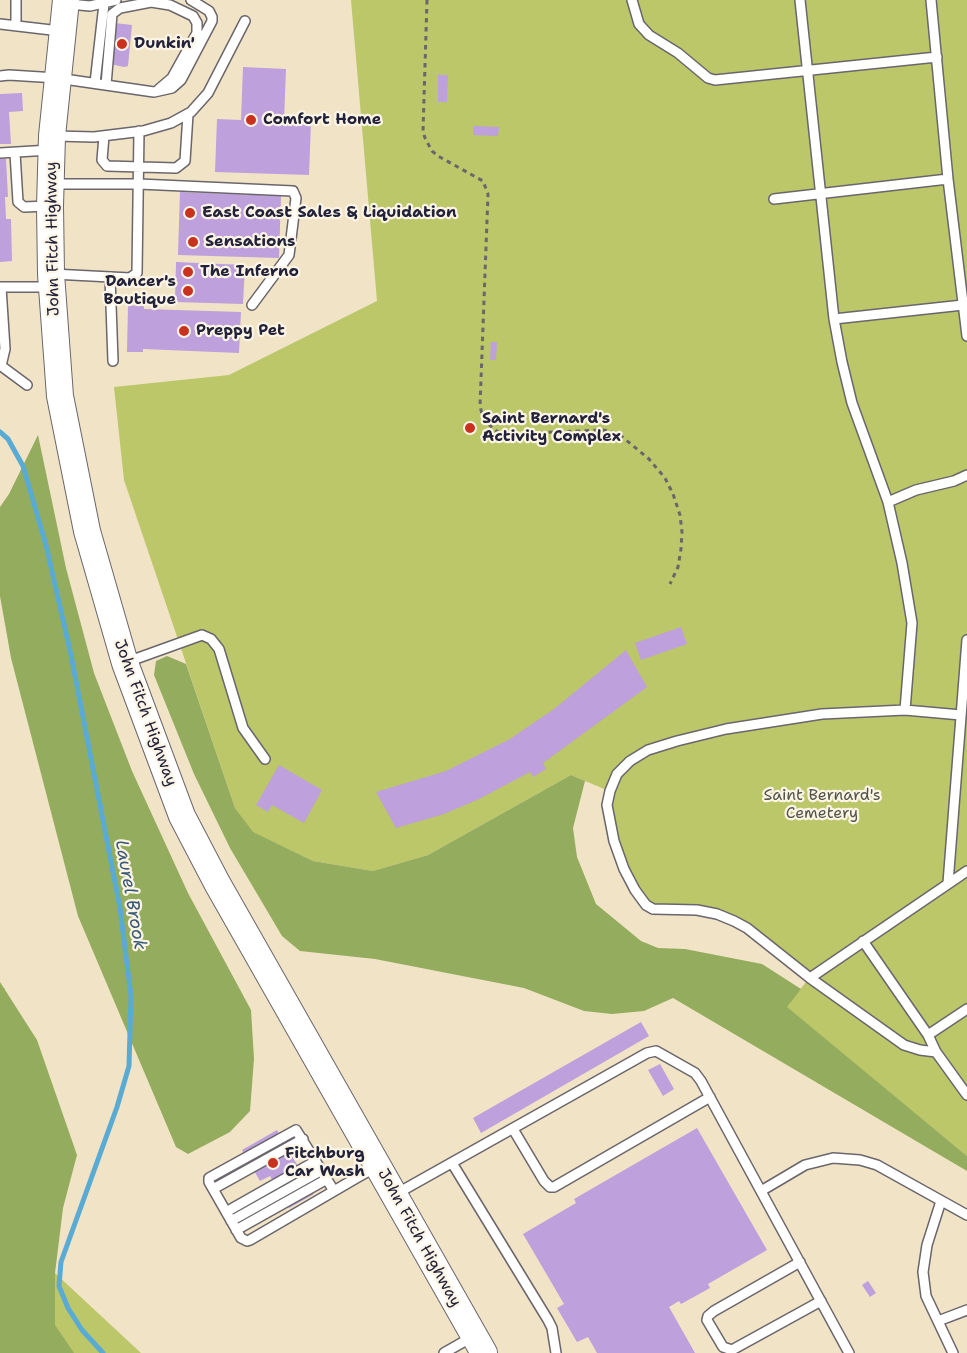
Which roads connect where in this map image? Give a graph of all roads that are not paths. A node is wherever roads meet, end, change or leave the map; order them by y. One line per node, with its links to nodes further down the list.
1 (16, 0): 11 (lane)
2 (116, 0): 8 (lane)
3 (191, 0): 19 (lane)
4 (632, 0): 14 (lane)
5 (800, 0): 14 (lane)
6 (931, 0): 13 (lane)
7 (66, 2): 8 (lane); 12 (main road, John Fitch Highway)
8 (104, 4): 17 (lane)
9 (244, 21): 20 (lane)
10 (0, 24): 11 (lane)
11 (16, 24): 12 (lane)
12 (62, 31): 16 (main road, John Fitch Highway)
13 (937, 57): 14 (lane); 27 (lane)
14 (809, 70): 29 (lane)
15 (0, 76): 16 (lane)
16 (57, 78): 17 (lane); 23 (main road, John Fitch Highway)
17 (95, 83): 18 (lane)
18 (106, 85): 19 (lane); 19 (lane)
19 (148, 91)
20 (188, 114): 21 (lane); 26 (lane)
21 (139, 131): 22 (lane); 26 (lane)
22 (104, 136): 23 (lane); 26 (lane)
23 (52, 143): 25 (lane); 30 (main road, John Fitch Highway)
24 (0, 153): 25 (lane)
25 (15, 153): 30 (lane)
26 (139, 167): 28 (lane)
27 (948, 179): 29 (lane); 36 (lane)
28 (139, 184): 30 (lane); 32 (lane); 35 (lane)
29 (821, 193): 31 (lane); 37 (lane)
30 (51, 195): 33 (main road, John Fitch Highway)
31 (774, 199)
32 (110, 277): 33 (lane); 39 (lane)
33 (52, 280): 34 (lane); 45 (main road, John Fitch Highway)
34 (1, 287): 40 (lane)
35 (252, 305)
36 (963, 305): 37 (lane); 38 (lane)
37 (834, 319): 43 (lane)
38 (967, 336)
39 (112, 361)
40 (1, 365): 41 (lane)
41 (27, 385)
42 (967, 475): 43 (lane)
43 (888, 502): 46 (lane)
44 (967, 640): 47 (lane)
45 (125, 663): 49 (lane); 62 (main road, John Fitch Highway)
46 (905, 710): 47 (lane); 53 (lane)
47 (961, 715): 48 (lane)
48 (963, 737): 51 (lane)
49 (265, 759)
50 (967, 871): 51 (lane)
51 (948, 883): 52 (lane)
52 (863, 941): 53 (lane); 55 (lane)
53 (810, 978): 56 (lane)
54 (967, 1009): 55 (lane)
55 (928, 1035): 56 (lane)
56 (936, 1052): 57 (lane)
57 (967, 1095)
58 (710, 1097): 59 (lane); 59 (lane); 65 (lane)
59 (513, 1129): 61 (lane)
60 (316, 1161): 63 (lane); 68 (lane); 68 (lane)
61 (452, 1163): 66 (lane); 77 (lane)
62 (378, 1166): 64 (lane); 66 (main road, John Fitch Highway)
63 (324, 1175): 64 (lane); 70 (lane)
64 (334, 1191): 70 (lane)
65 (761, 1191): 67 (lane); 71 (lane)
66 (394, 1195): 75 (main road, John Fitch Highway)
67 (941, 1201): 69 (lane); 74 (lane)
68 (226, 1212): 70 (lane)
69 (967, 1215)
70 (234, 1226)
71 (800, 1262): 72 (lane); 72 (lane)
72 (821, 1301): 78 (lane)
73 (967, 1310): 74 (lane)
74 (938, 1321): 79 (lane)
75 (479, 1344): 76 (lane)
76 (444, 1353)
77 (556, 1353)
78 (849, 1353)
79 (953, 1353)

